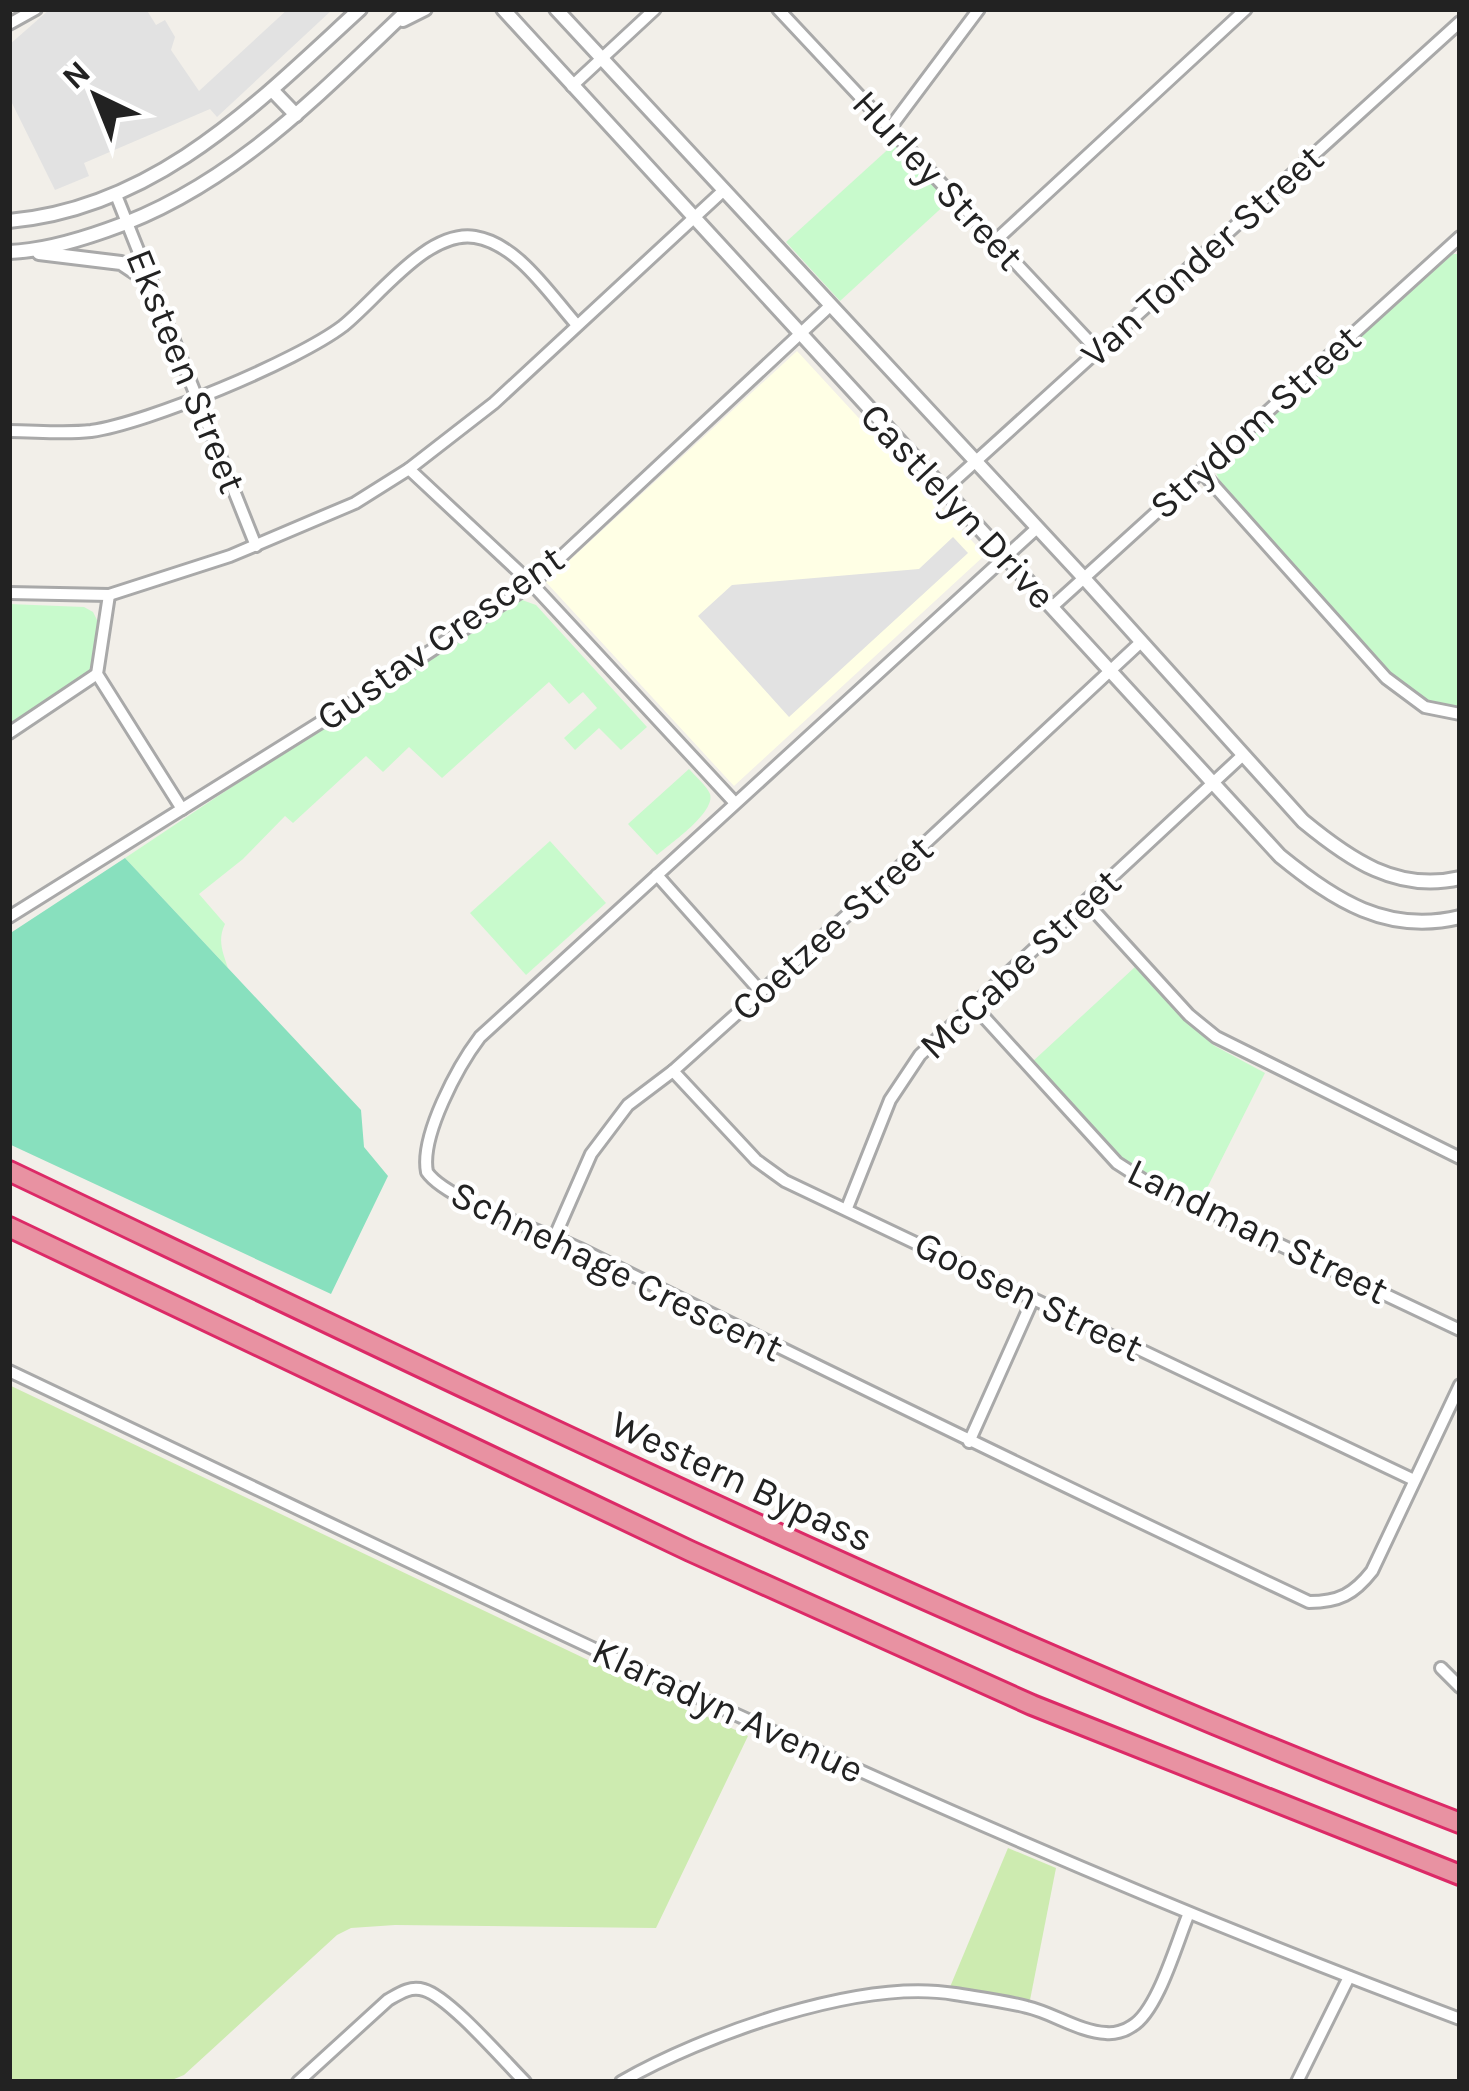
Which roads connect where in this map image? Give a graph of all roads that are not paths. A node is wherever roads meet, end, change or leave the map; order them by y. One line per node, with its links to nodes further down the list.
1 (35, 9): 13 (street)
2 (360, 9): 18 (street)
3 (409, 9): 14 (street)
4 (425, 9): 14 (street)
5 (491, 9): 15 (street)
6 (503, 9): 15 (street, Castlelyn Drive)
7 (556, 9): 16 (street, Castlelyn Drive)
8 (655, 9): 16 (street)
9 (778, 9): 20 (street, Hurley Street)
10 (980, 9): 20 (street)
11 (1246, 9): 27 (street)
12 (1460, 22): 34 (street, Van Tonder Street)
13 (9, 24)
14 (392, 26): 19 (street)
15 (518, 26): 17 (street, Castlelyn Drive)
16 (602, 58): 17 (street); 21 (street, Castlelyn Drive)
17 (572, 86): 23 (street, Castlelyn Drive)
18 (272, 89): 19 (street); 22 (street)
19 (296, 115): 25 (street)
20 (890, 128): 27 (street, Hurley Street)
21 (724, 190): 23 (street); 31 (street, Castlelyn Drive)
22 (116, 195): 24 (street); 25 (street, Eksteen Street)
23 (694, 220): 32 (street); 33 (street, Castlelyn Drive)
24 (9, 221)
25 (128, 223): 28 (street); 30 (street, Eksteen Street)
26 (1459, 240): 39 (street, Strydom Street)
27 (995, 241): 34 (street, Hurley Street)
28 (28, 251): 29 (street); 30 (street)
29 (9, 252)
30 (151, 283): 35 (street, Eksteen Street)
31 (831, 305): 33 (street, Gustav Crescent); 37 (street, Castlelyn Drive)
32 (577, 326): 35 (street); 38 (street)
33 (799, 334): 40 (street, Castlelyn Drive); 45 (street, Gustav Crescent)
34 (1098, 351): 37 (street, Van Tonder Street)
35 (196, 397): 36 (street); 42 (street, Eksteen Street)
36 (9, 431)
37 (976, 462): 40 (street, Van Tonder Street); 41 (street, Castlelyn Drive)
38 (409, 469): 42 (street); 45 (street)
39 (1201, 471): 44 (street, Strydom Street); 52 (street)
40 (944, 490): 43 (street, Castlelyn Drive)
41 (1037, 528): 43 (street, Schnehage Crescent); 44 (street, Castlelyn Drive)
42 (256, 546): 47 (street)
43 (1004, 556): 48 (street, Castlelyn Drive); 56 (street, Schnehage Crescent)
44 (1083, 577): 48 (street, Strydom Street); 49 (street, Castlelyn Drive)
45 (532, 584): 56 (street); 57 (street, Gustav Crescent)
46 (9, 593): 47 (street)
47 (109, 595): 51 (street)
48 (1052, 607): 50 (street, Castlelyn Drive)
49 (1141, 642): 50 (street, Coetzee Street); 54 (street, Castlelyn Drive)
50 (1110, 670): 55 (street, Castlelyn Drive); 63 (street, Coetzee Street)
51 (97, 674): 53 (street); 57 (street)
52 (1460, 714)
53 (9, 733)
54 (1243, 755): 55 (street, McCabe Street); 59 (street, Castlelyn Drive)
55 (1212, 784): 60 (street, McCabe Street); 62 (street, Castlelyn Drive)
56 (735, 803): 58 (street, Schnehage Crescent)
57 (182, 809): 61 (street, Gustav Crescent)
58 (657, 874): 63 (street); 70 (street, Schnehage Crescent)
59 (1460, 878)
60 (1086, 902): 64 (street, McCabe Street); 66 (street)
61 (9, 917)
62 (1460, 917)
63 (761, 992): 65 (street, Coetzee Street)
64 (974, 1006): 68 (street, McCabe Street); 72 (street, Landman Street)
65 (673, 1071): 68 (street, Goosen Street); 70 (street, Coetzee Street)
66 (1460, 1159)
67 (9, 1171): 79 (highway, Western Bypass)
68 (847, 1208): 71 (street, Goosen Street)
69 (9, 1227): 80 (highway)
70 (555, 1236): 75 (street, Schnehage Crescent)
71 (1034, 1299): 75 (street); 76 (street, Goosen Street)
72 (1460, 1330)
73 (9, 1371): 81 (street, Klaradyn Avenue)
74 (1460, 1385): 76 (street, Schnehage Crescent)
75 (969, 1442): 76 (street, Schnehage Crescent)
76 (1414, 1480)
77 (1441, 1668): 78 (street)
78 (1460, 1688)
79 (1460, 1823)
80 (1460, 1875)
81 (1189, 1913): 82 (street, Klaradyn Avenue); 86 (street)
82 (1349, 1977): 83 (street, Klaradyn Avenue); 87 (street)
83 (1460, 2019)
84 (298, 2082): 85 (street)
85 (525, 2082)
86 (621, 2082)
87 (1297, 2082)

